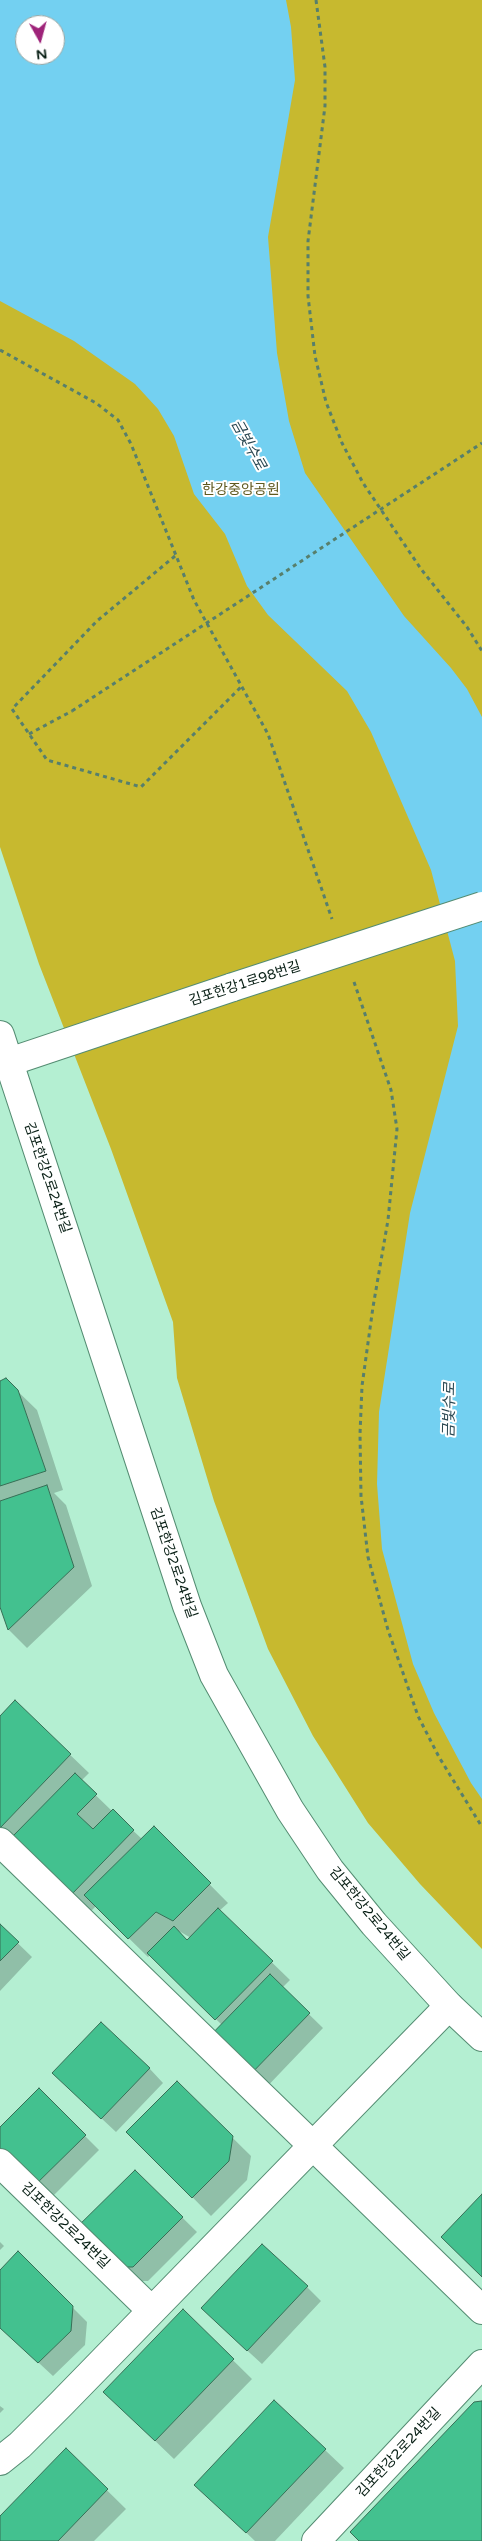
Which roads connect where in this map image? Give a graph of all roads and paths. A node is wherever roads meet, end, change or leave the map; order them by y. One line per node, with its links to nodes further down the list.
1 (316, 0): 5 (path)
2 (0, 350): 4 (path)
3 (482, 443): 7 (path, bridge)
4 (175, 556): 6 (path); 7 (path)
5 (482, 651)
6 (242, 686): 7 (path); 9 (path)
7 (29, 734)
8 (482, 906): 12 (street, 김포한강1로98번길, bridge)
9 (333, 920)
10 (352, 977): 13 (path)
11 (0, 1035): 12 (street, 김포한강2로24번길)
12 (3, 1060): 15 (street, 김포한강2로24번길)
13 (482, 1827)
14 (0, 1842): 17 (street)
15 (449, 2006): 16 (street, 김포한강2로24번길); 17 (street)
16 (482, 2037)
17 (312, 2146): 19 (street); 20 (street)
18 (0, 2163): 19 (street, 김포한강2로24번길)
19 (151, 2310): 22 (street)
20 (482, 2310)
21 (482, 2364): 23 (street, 김포한강2로24번길)
22 (0, 2461)
23 (316, 2541)

